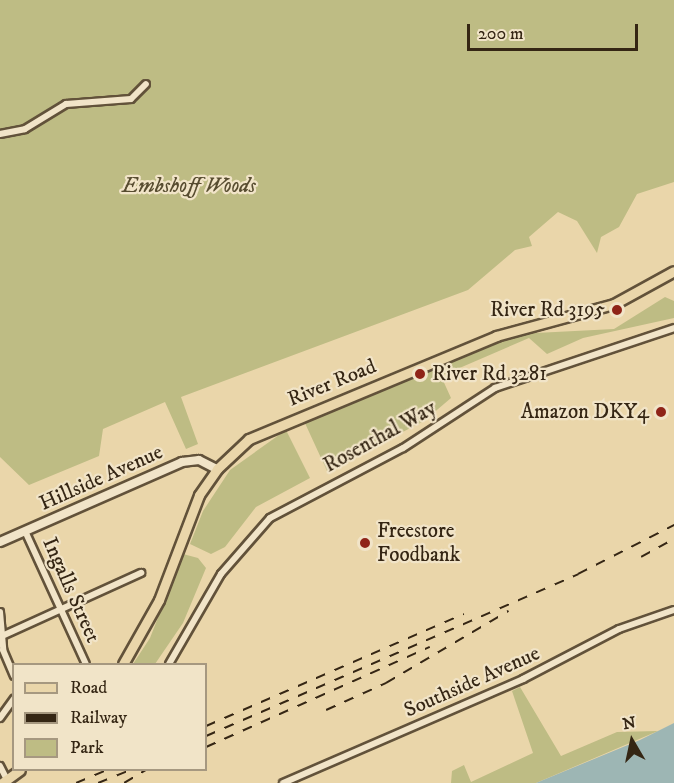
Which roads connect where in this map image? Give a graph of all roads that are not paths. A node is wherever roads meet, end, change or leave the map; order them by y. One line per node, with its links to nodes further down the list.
1 (146, 84): 2 (street)
2 (0, 134)
3 (674, 271): 5 (main road, River Road)
4 (674, 328): 15 (street, Rosenthal Way)
5 (217, 469): 6 (street, Hillside Avenue); 14 (main road, River Road)
6 (25, 531): 7 (street, Hillside Avenue); 9 (street, Ingalls Street)
7 (0, 542)
8 (141, 573): 9 (street)
9 (63, 608): 12 (street); 13 (street, Ingalls Street)
10 (674, 610): 22 (street, Southside Avenue)
11 (0, 612): 12 (street)
12 (2, 636): 16 (street)
13 (87, 663)
14 (124, 663)
15 (170, 663)
16 (12, 669)
17 (12, 702): 18 (street)
18 (0, 718)
19 (0, 766): 21 (street)
20 (19, 771): 21 (main road)
21 (4, 781)
22 (283, 783)

